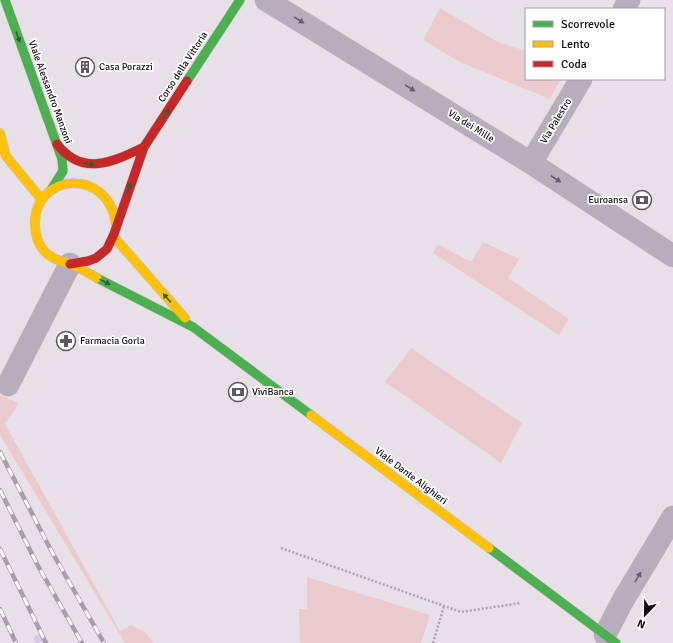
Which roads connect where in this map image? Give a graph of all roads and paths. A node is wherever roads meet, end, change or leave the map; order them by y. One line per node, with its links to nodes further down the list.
1 (5, 0): 6 (main road, Viale Alessandro Manzoni, one-way to 6)
2 (240, 0): 7 (main road, Corso della Vittoria, one-way to 2)
3 (266, 0): 8 (street, Via dei Mille, one-way to 8)
4 (580, 80): 8 (street, Via Palestro)
5 (0, 133): 10 (main road)
6 (57, 144): 7 (main road, one-way to 7); 9 (main road, Viale Alessandro Manzoni)
7 (144, 147): 11 (main road, Corso della Vittoria, one-way to 7)
8 (531, 163): 13 (street, Via dei Mille, one-way to 13)
9 (51, 190): 10 (main road); 11 (main road)
10 (42, 200): 14 (main road)
11 (116, 225): 12 (main road)
12 (114, 237): 14 (main road); 15 (main road, one-way to 12)
13 (673, 256)
14 (70, 264): 15 (main road, one-way to 15); 16 (street)
15 (193, 327): 21 (main road, Viale Dante Alighieri)
16 (8, 385)
17 (673, 517): 21 (street, one-way to 17)
18 (281, 548): 20 (path)
19 (524, 602): 20 (path)
20 (444, 607): 22 (path)
21 (608, 640)
22 (433, 643)

